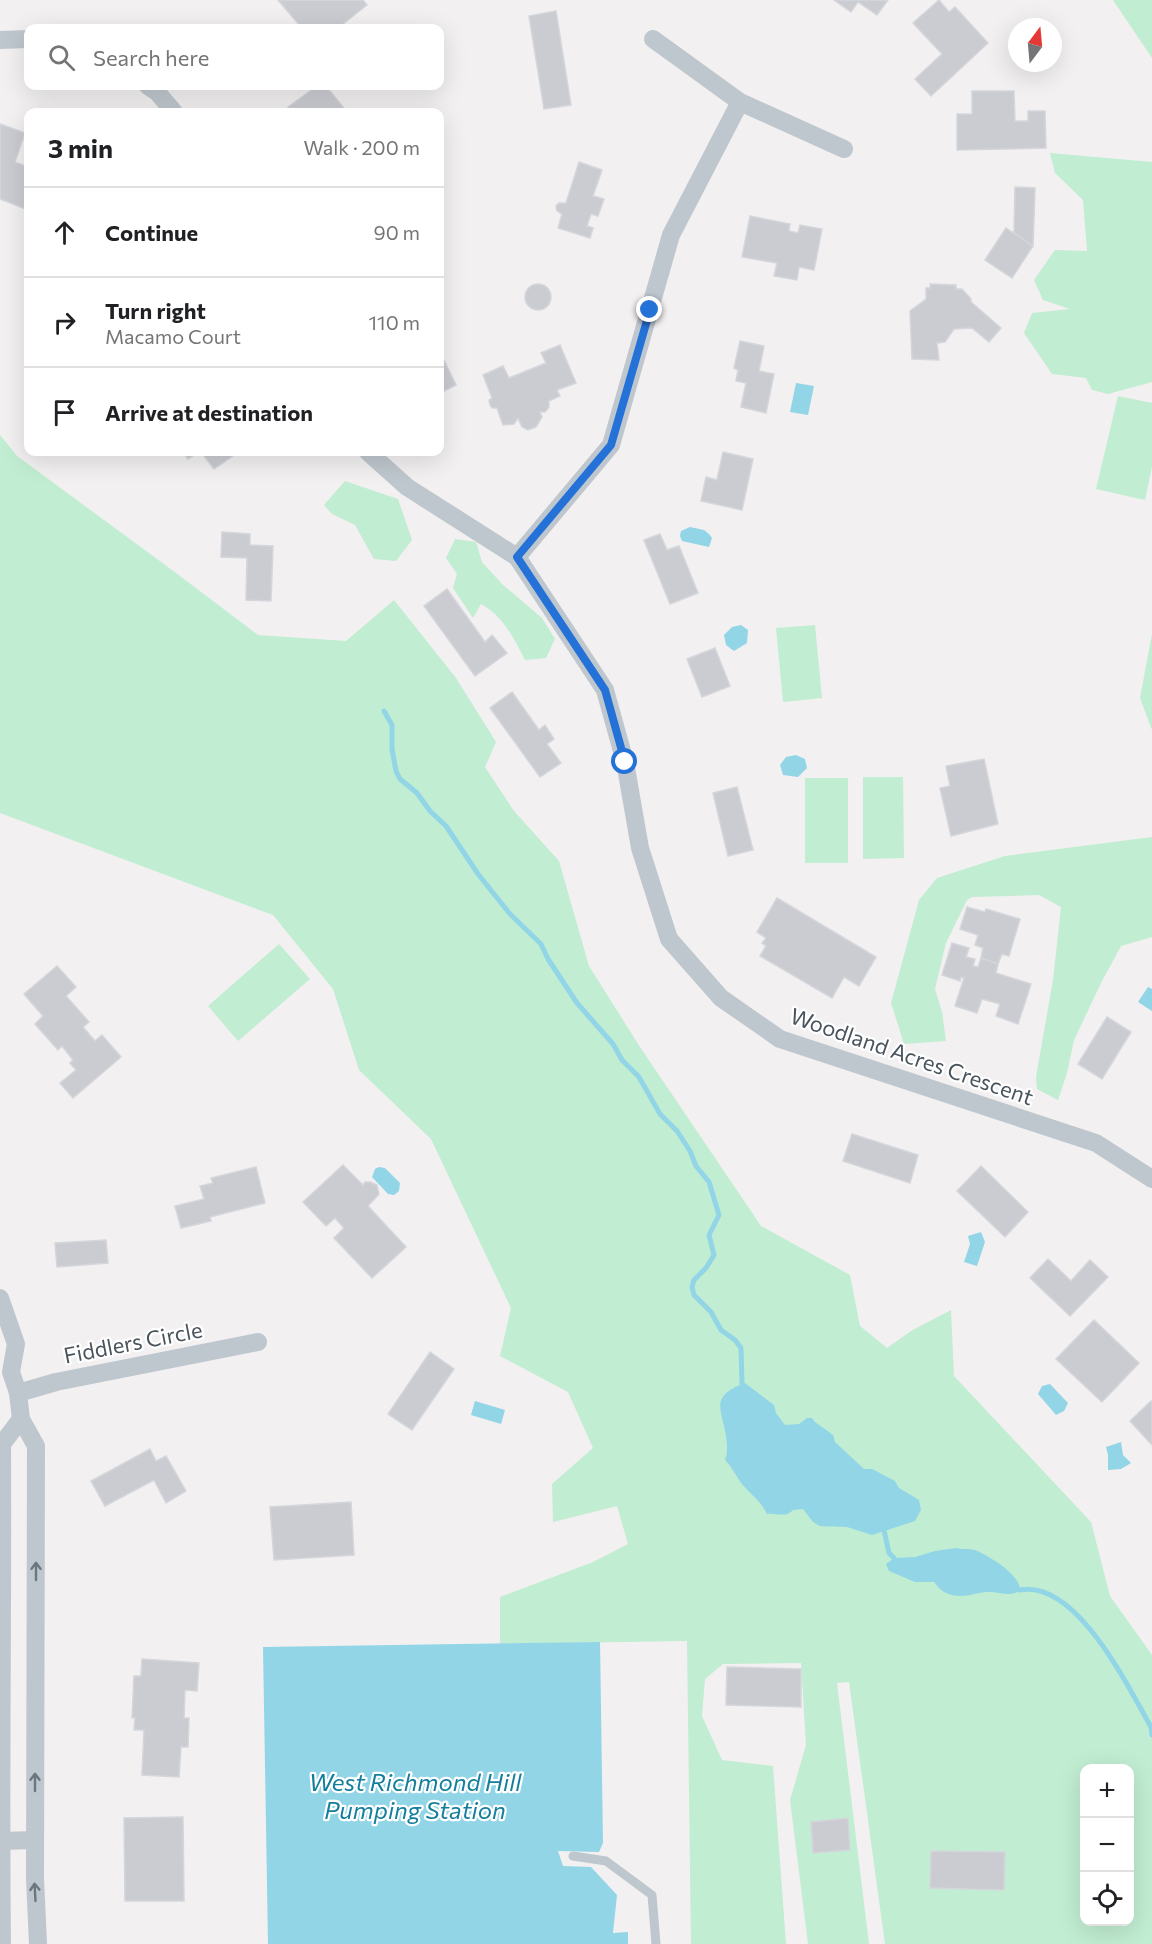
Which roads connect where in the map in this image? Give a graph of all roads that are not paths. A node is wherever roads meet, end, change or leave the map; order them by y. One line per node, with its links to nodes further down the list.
1 (24, 39): 3 (street)
2 (653, 39): 5 (street)
3 (0, 40)
4 (154, 90): 6 (street)
5 (740, 102): 7 (street); 9 (street)
6 (171, 108)
7 (844, 149)
8 (373, 456): 9 (street, Woodland Acres Crescent)
9 (517, 557): 10 (street, Woodland Acres Crescent)
10 (1152, 1179)
11 (0, 1298): 13 (street)
12 (258, 1342): 14 (street, Fiddlers Circle)
13 (5, 1369): 14 (street)
14 (18, 1394): 15 (street)
15 (21, 1419): 16 (street, one-way to 15); 17 (street)
16 (35, 1629): 17 (street); 18 (street, one-way to 16)
17 (3, 1631): 19 (street)
18 (35, 1840): 19 (street); 22 (street, one-way to 18)
19 (0, 1841): 21 (street)
20 (573, 1856): 23 (lane)
21 (2, 1944)
22 (38, 1944)
23 (656, 1944)

